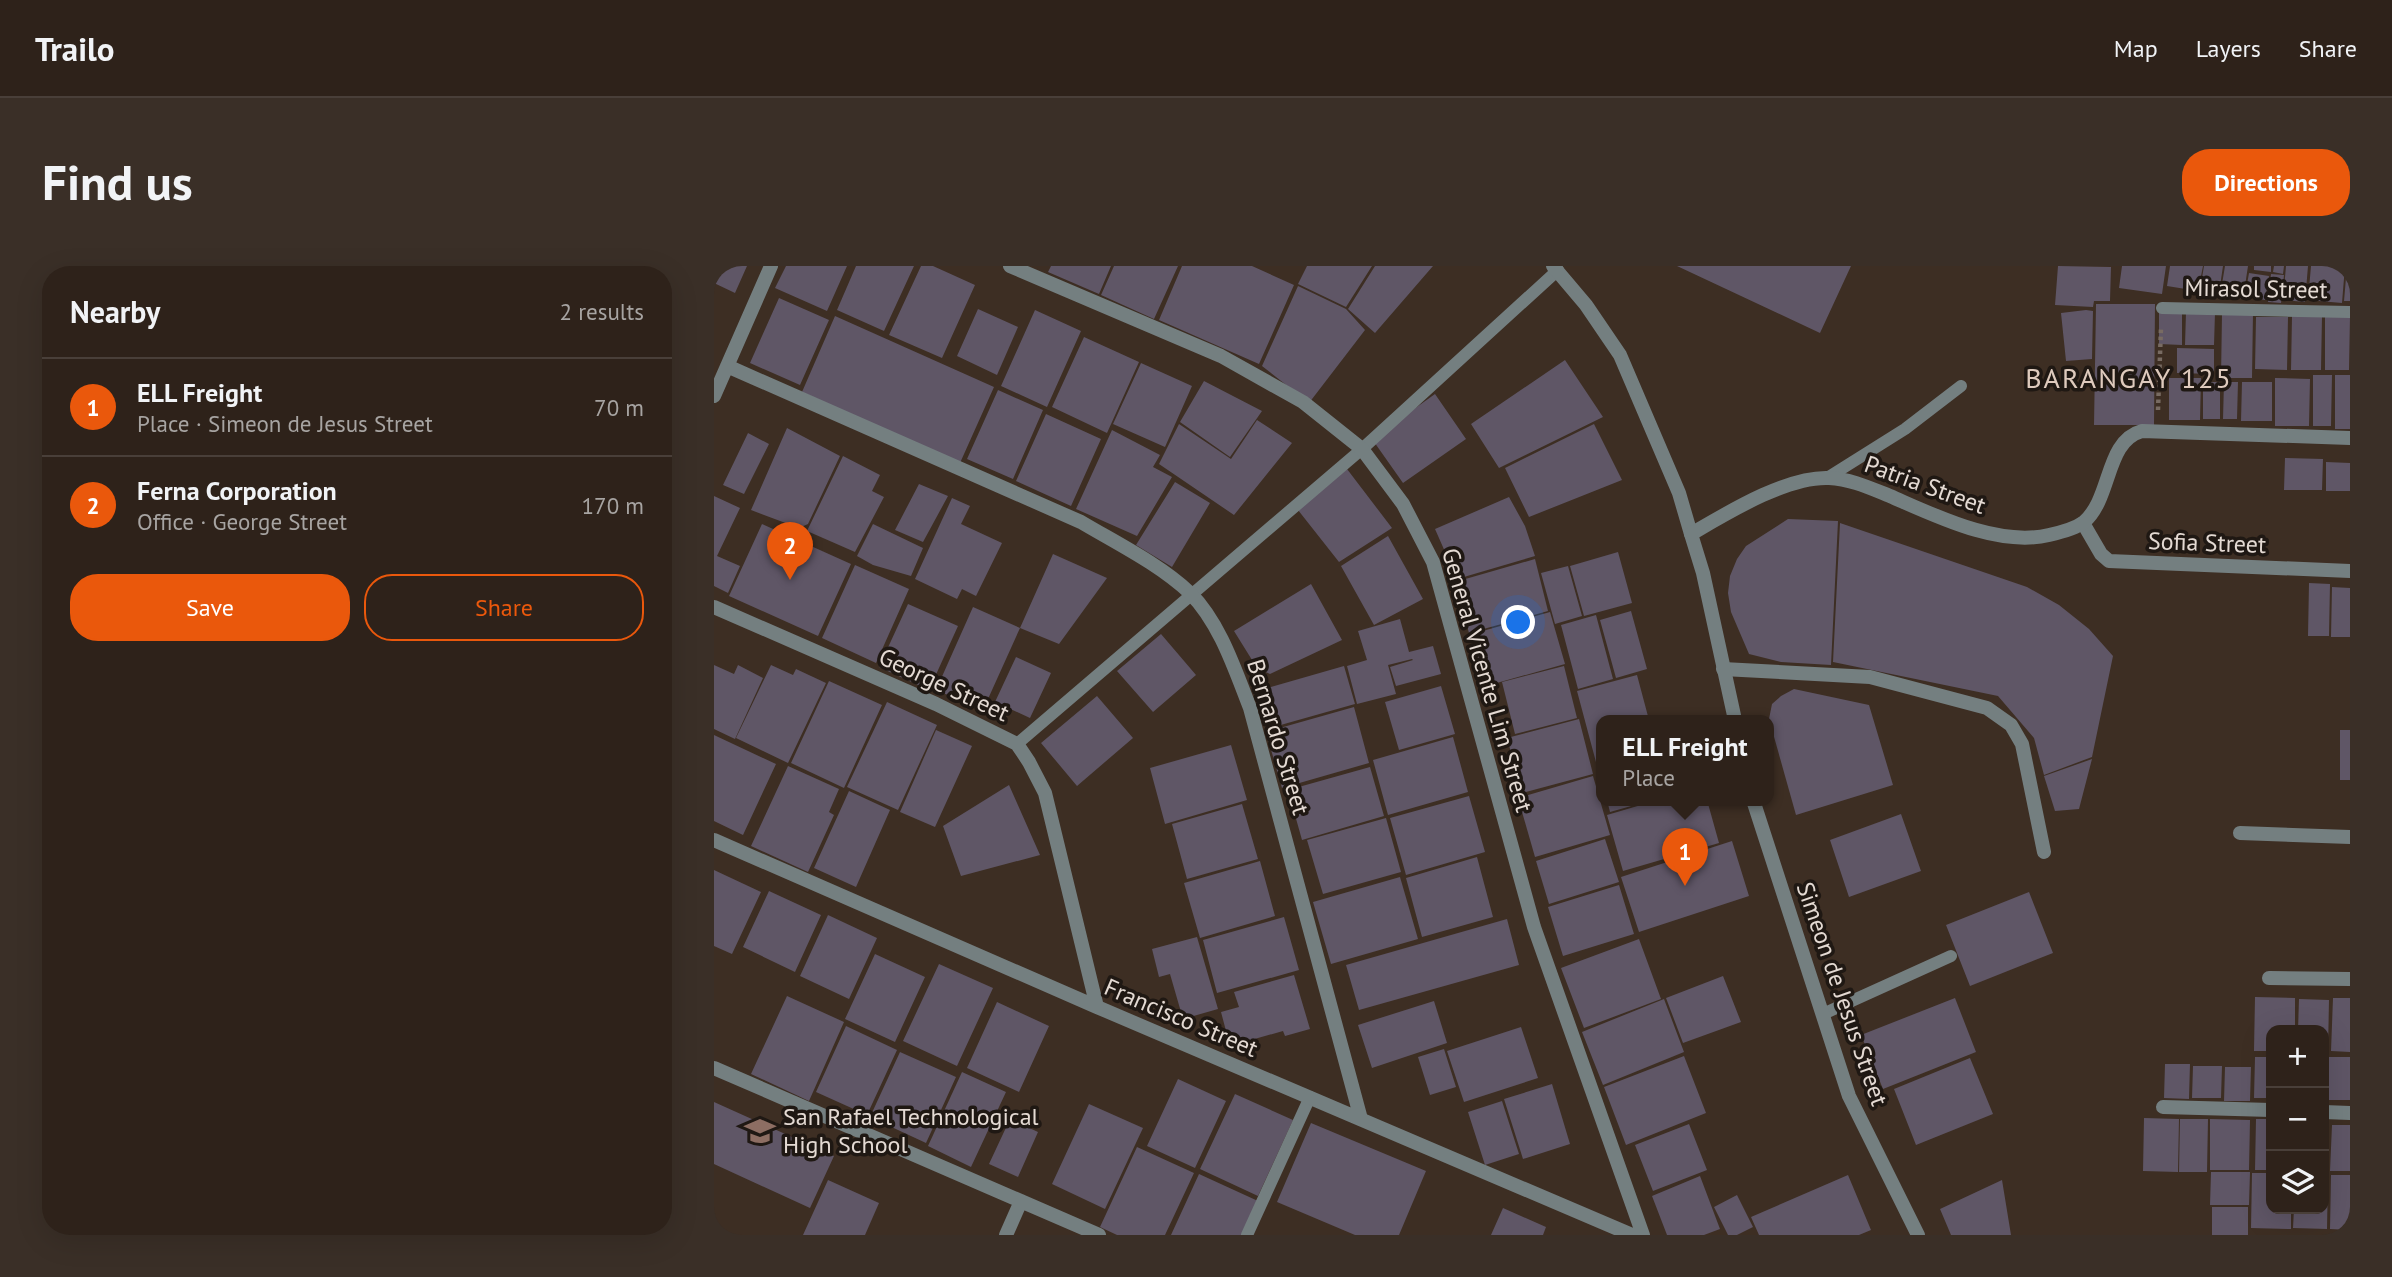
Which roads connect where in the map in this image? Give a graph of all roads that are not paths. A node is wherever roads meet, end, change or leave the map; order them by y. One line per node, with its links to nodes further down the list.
1 (771, 266): 6 (street)
2 (1010, 266): 10 (street, General Vicente Lim Street)
3 (1555, 268): 10 (lane); 13 (street)
4 (2162, 307): 5 (lane, Mirasol Street)
5 (2350, 312)
6 (727, 366): 8 (street); 15 (street, Bernardo Street)
7 (1961, 386): 11 (lane)
8 (714, 396)
9 (2350, 438): 12 (street)
10 (1362, 449): 15 (lane); 42 (street, General Vicente Lim Street)
11 (1827, 478): 12 (street, Patria Street); 13 (street, Patria Street)
12 (2083, 523): 14 (street, Sofia Street)
13 (1691, 534): 17 (street)
14 (2350, 571)
15 (1191, 595): 19 (lane); 36 (street, Bernardo Street)
16 (714, 607): 19 (street, George Street)
17 (1723, 669): 18 (street); 24 (street)
18 (1734, 715)
19 (1017, 744): 28 (street, George Street)
20 (1755, 806): 29 (street, Simeon de Jesus Street)
21 (2240, 833): 22 (street)
22 (2350, 837)
23 (714, 840): 28 (street, Francisco Street)
24 (2044, 852)
25 (1951, 956): 29 (lane)
26 (2269, 978): 27 (street)
27 (2350, 979)
28 (1097, 1007): 31 (street, Francisco Street)
29 (1823, 1014): 43 (street, Simeon de Jesus Street)
30 (714, 1068): 37 (street)
31 (1310, 1097): 36 (street, Francisco Street); 40 (lane)
32 (2163, 1107): 33 (street)
33 (2266, 1110)
34 (2329, 1112): 35 (street)
35 (2350, 1113)
36 (1361, 1119): 41 (street, Francisco Street)
37 (1021, 1201): 38 (street); 39 (street)
38 (1006, 1235)
39 (1098, 1235)
40 (1247, 1235)
41 (1632, 1235)
42 (1643, 1235)
43 (1918, 1235)

